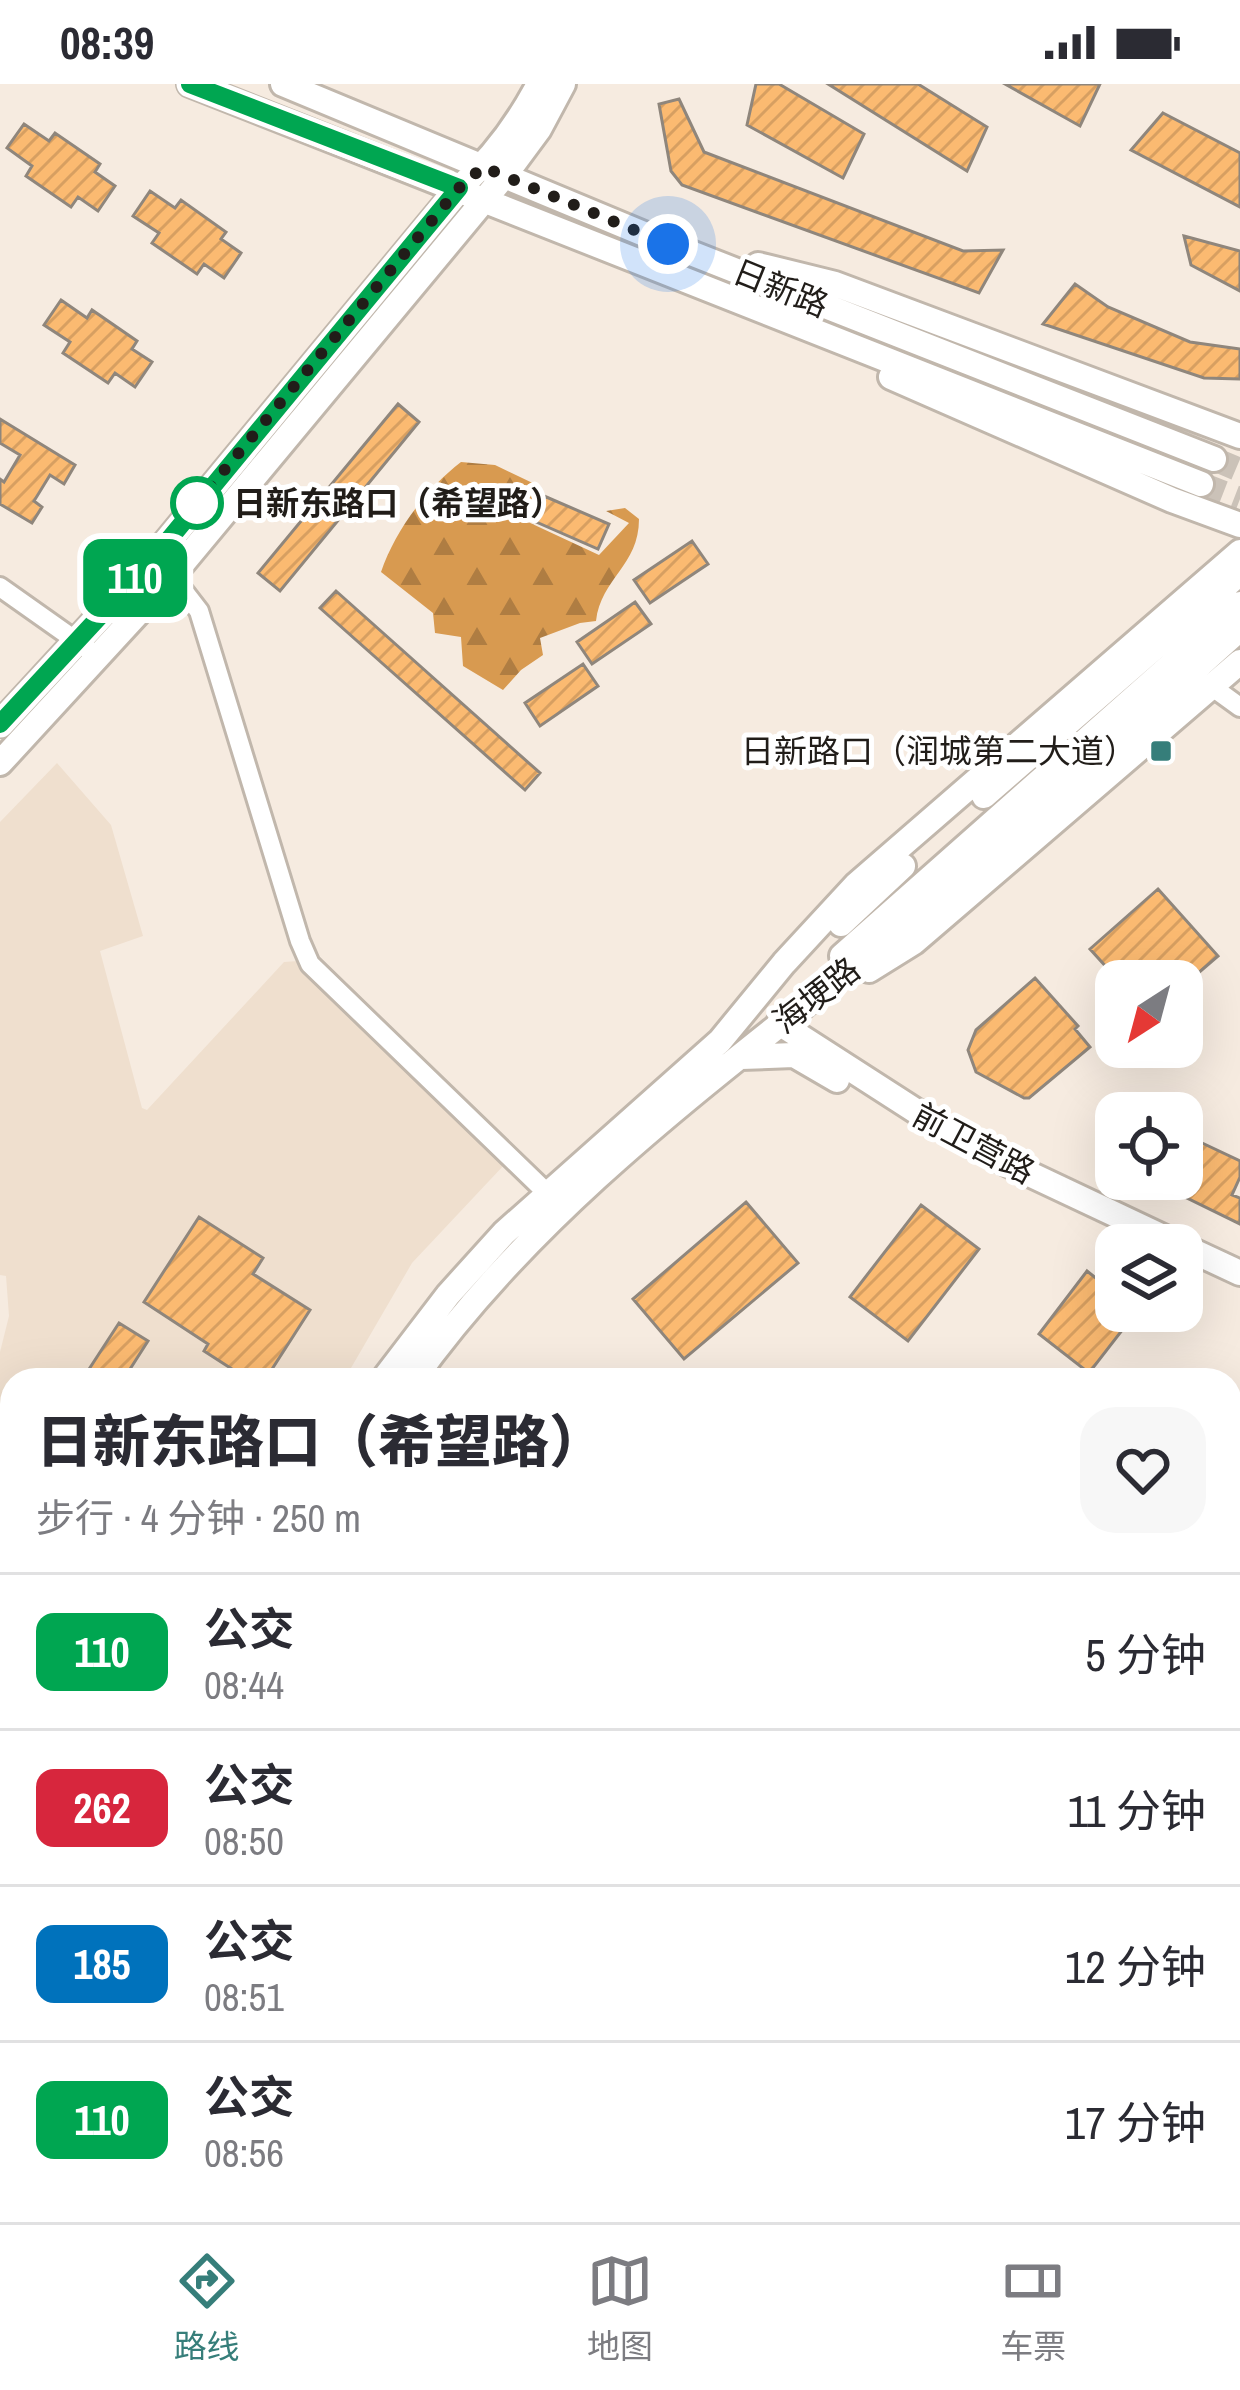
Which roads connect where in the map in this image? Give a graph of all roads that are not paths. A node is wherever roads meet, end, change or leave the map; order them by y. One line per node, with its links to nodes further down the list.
1 (190, 84): 6 (main road, 日新路)
2 (283, 84): 5 (main road, 日新路)
3 (538, 84): 5 (main road)
4 (563, 84): 5 (main road)
5 (494, 171): 6 (main road); 7 (main road); 8 (main road, 日新路)
6 (459, 188): 7 (main road, 日新路); 20 (main road)
7 (484, 198): 9 (main road, 日新路); 16 (main road)
8 (668, 244): 10 (main road); 11 (main road, 日新路)
9 (683, 277): 12 (main road, 日新路); 13 (main road, 日新路)
10 (1240, 436)
11 (1214, 459)
12 (1201, 484)
13 (1240, 525)
14 (1240, 552): 26 (main road)
15 (1240, 573): 26 (main road, 海埂路)
16 (172, 576): 20 (main road); 29 (street)
17 (0, 587): 20 (street)
18 (1240, 604): 27 (main road)
19 (1240, 629): 27 (main road, 海埂路)
20 (89, 649): 24 (main road); 25 (main road)
21 (1240, 662): 22 (main road)
22 (1211, 686): 23 (street); 27 (main road)
23 (1240, 706)
24 (0, 724)
25 (0, 763)
26 (740, 1021): 28 (main road)
27 (779, 1023): 28 (main road, 海埂路); 31 (main road, 前卫营路)
28 (729, 1049): 29 (main road, 海埂路); 30 (main road, 前卫营路); 37 (main road, 海埂路)
29 (547, 1193): 36 (main road, 海埂路)
30 (1103, 1224)
31 (1135, 1224)
32 (1203, 1256): 34 (main road, 前卫营路)
33 (1203, 1270): 35 (main road)
34 (1240, 1273)
35 (1240, 1287)
36 (392, 1368)
37 (422, 1368)

